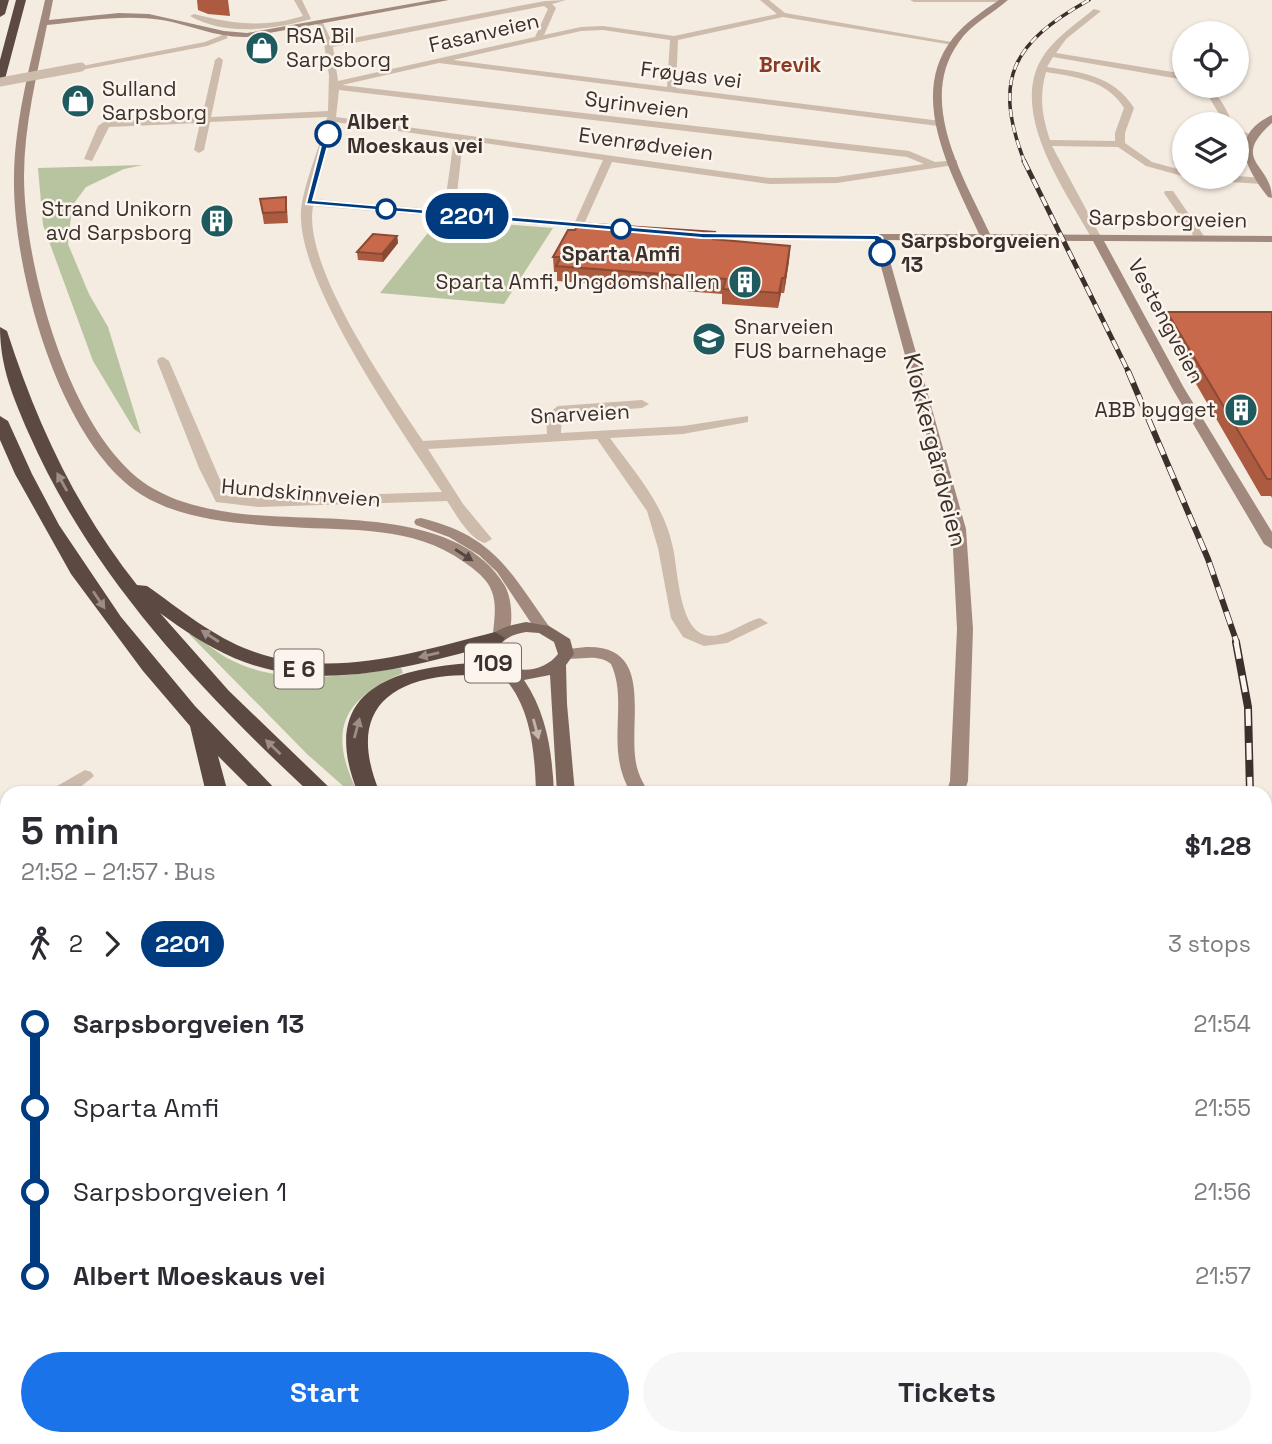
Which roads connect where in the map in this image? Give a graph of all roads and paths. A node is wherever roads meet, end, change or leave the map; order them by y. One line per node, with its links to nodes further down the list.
1 (4, 0): 13 (highway)
2 (21, 0): 28 (highway)
3 (49, 0): 16 (street, Hundskinnveien)
4 (298, 0): 15 (street)
5 (445, 0): 17 (street)
6 (562, 0): 11 (street)
7 (764, 0): 14 (street)
8 (914, 0): 9 (street)
9 (998, 0)
10 (1004, 0): 21 (street)
11 (545, 3): 20 (street); 22 (street)
12 (1097, 11): 23 (street, Vestengveien)
13 (0, 14)
14 (783, 15): 19 (street, Fasanveien); 21 (street)
15 (194, 16)
16 (44, 23): 18 (street); 68 (street, Hundskinnveien)
17 (319, 23): 18 (street); 22 (street)
18 (225, 36): 28 (street, bridge)
19 (674, 38): 20 (street, Fasanveien); 30 (street)
20 (538, 39): 25 (street, Fasanveien)
21 (953, 43): 34 (street)
22 (329, 45): 29 (street)
23 (1049, 54): 26 (street, Vestengveien); 27 (street)
24 (219, 60): 32 (street)
25 (440, 61): 29 (street, Fasanveien); 30 (street, Frøyas vei)
26 (1042, 69): 37 (street, Vestengveien); 38 (street)
27 (1172, 75)
28 (0, 81)
29 (336, 85): 31 (street); 43 (street, Syrinveien)
30 (671, 90): 34 (street, Frøyas vei)
31 (332, 117): 32 (street, Evenrødveien); 35 (street, Evenrødveien); 49 (street)
32 (205, 118): 39 (street); 41 (street, Evenrødveien)
33 (1272, 118): 36 (street)
34 (938, 123): 42 (street)
35 (459, 137): 40 (street, Evenrødveien); 50 (street)
36 (1251, 138): 46 (street)
37 (1046, 144): 38 (street); 56 (street, Vestengveien)
38 (1120, 144): 44 (street)
39 (199, 150)
40 (609, 158): 43 (street, Evenrødveien); 51 (street)
41 (89, 159)
42 (954, 162): 43 (street, Evenrødveien); 55 (street)
43 (931, 163)
44 (1172, 170)
45 (1249, 180): 46 (street)
46 (1262, 181): 48 (street)
47 (1169, 193): 57 (street)
48 (1272, 195)
49 (309, 202): 50 (street); 66 (street)
50 (449, 214): 51 (street)
51 (579, 225): 52 (street)
52 (620, 229)
53 (675, 233): 54 (street, Sarpsborgveien)
54 (878, 237): 55 (street, Sarpsborgveien); 87 (street, Klokkergårdveien)
55 (986, 237): 56 (street, Sarpsborgveien)
56 (1096, 237): 57 (street, Sarpsborgveien); 70 (street, Vestengveien)
57 (1201, 239): 58 (street, Sarpsborgveien)
58 (1272, 239)
59 (0, 331): 71 (highway, E 6, one-way to 59)
60 (163, 361): 67 (street)
61 (642, 404): 65 (street)
62 (743, 419): 64 (street, Snarveien)
63 (0, 421): 77 (highway, one-way to 77)
64 (600, 434): 65 (street, Snarveien); 72 (street)
65 (554, 436): 66 (street, Snarveien)
66 (419, 445): 67 (street)
67 (451, 496): 69 (street)
68 (255, 518): 73 (street); 74 (street, Hundskinnveien, one-way to 74)
69 (485, 539)
70 (1272, 544)
71 (124, 579): 74 (highway, E 6, one-way to 71); 82 (highway, E 6, one-way to 71)
72 (760, 623)
73 (543, 629): 74 (main road, 109); 75 (main road, 109)
74 (498, 636): 76 (main road, 109)
75 (562, 659): 76 (main road, 109); 85 (main road, 109); 86 (street)
76 (503, 670): 83 (highway, one-way to 76); 84 (main road, 109, one-way to 84)
77 (198, 722): 80 (highway); 81 (highway)
78 (85, 776): 79 (street)
79 (70, 786)
80 (215, 786)
81 (261, 786)
82 (317, 786)
83 (366, 786)
84 (544, 786)
85 (566, 786)
86 (637, 786)
87 (956, 786)

